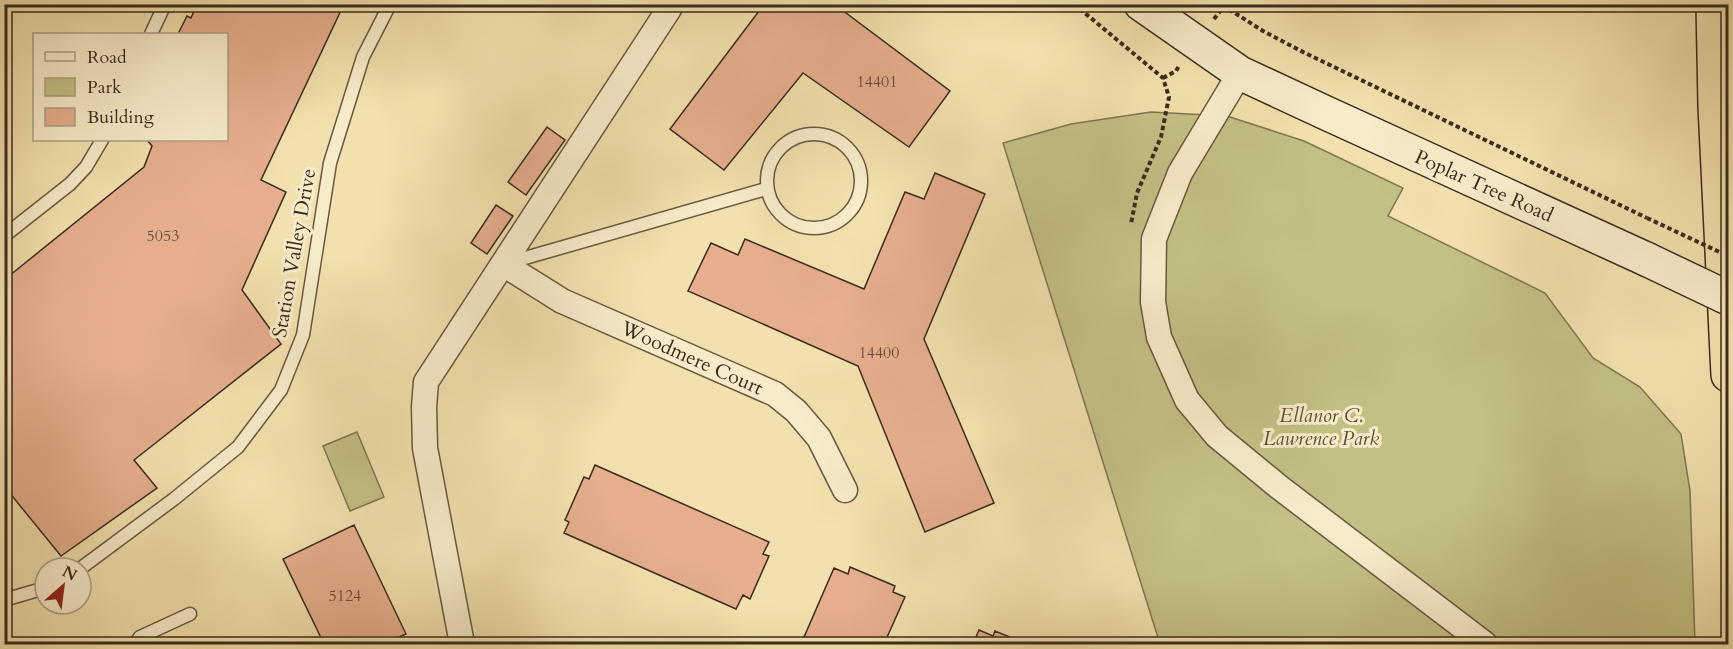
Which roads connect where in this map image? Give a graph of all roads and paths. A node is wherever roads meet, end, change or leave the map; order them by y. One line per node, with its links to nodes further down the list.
1 (165, 4): 7 (lane)
2 (390, 4): 20 (lane, Station Valley Drive)
3 (670, 4): 16 (street)
4 (1074, 4): 10 (path)
5 (1141, 4): 8 (main road, Poplar Tree Road)
6 (1713, 4): 18 (highway)
7 (151, 33)
8 (1196, 43): 9 (main road, Poplar Tree Road); 10 (path); 15 (path, bridge)
9 (1240, 73): 17 (main road, Poplar Tree Road, bridge); 26 (street)
10 (1163, 78): 13 (path)
11 (101, 141): 14 (lane)
12 (766, 189): 12 (lane); 16 (lane)
13 (1129, 233)
14 (4, 236)
15 (1728, 256)
16 (503, 264): 19 (street, Woodmere Court); 25 (street)
17 (1728, 298)
18 (1728, 375)
19 (845, 490)
20 (93, 559)
21 (33, 592): 22 (lane)
22 (4, 600)
23 (190, 614): 24 (lane)
24 (135, 645)
25 (462, 645)
26 (1485, 645)

